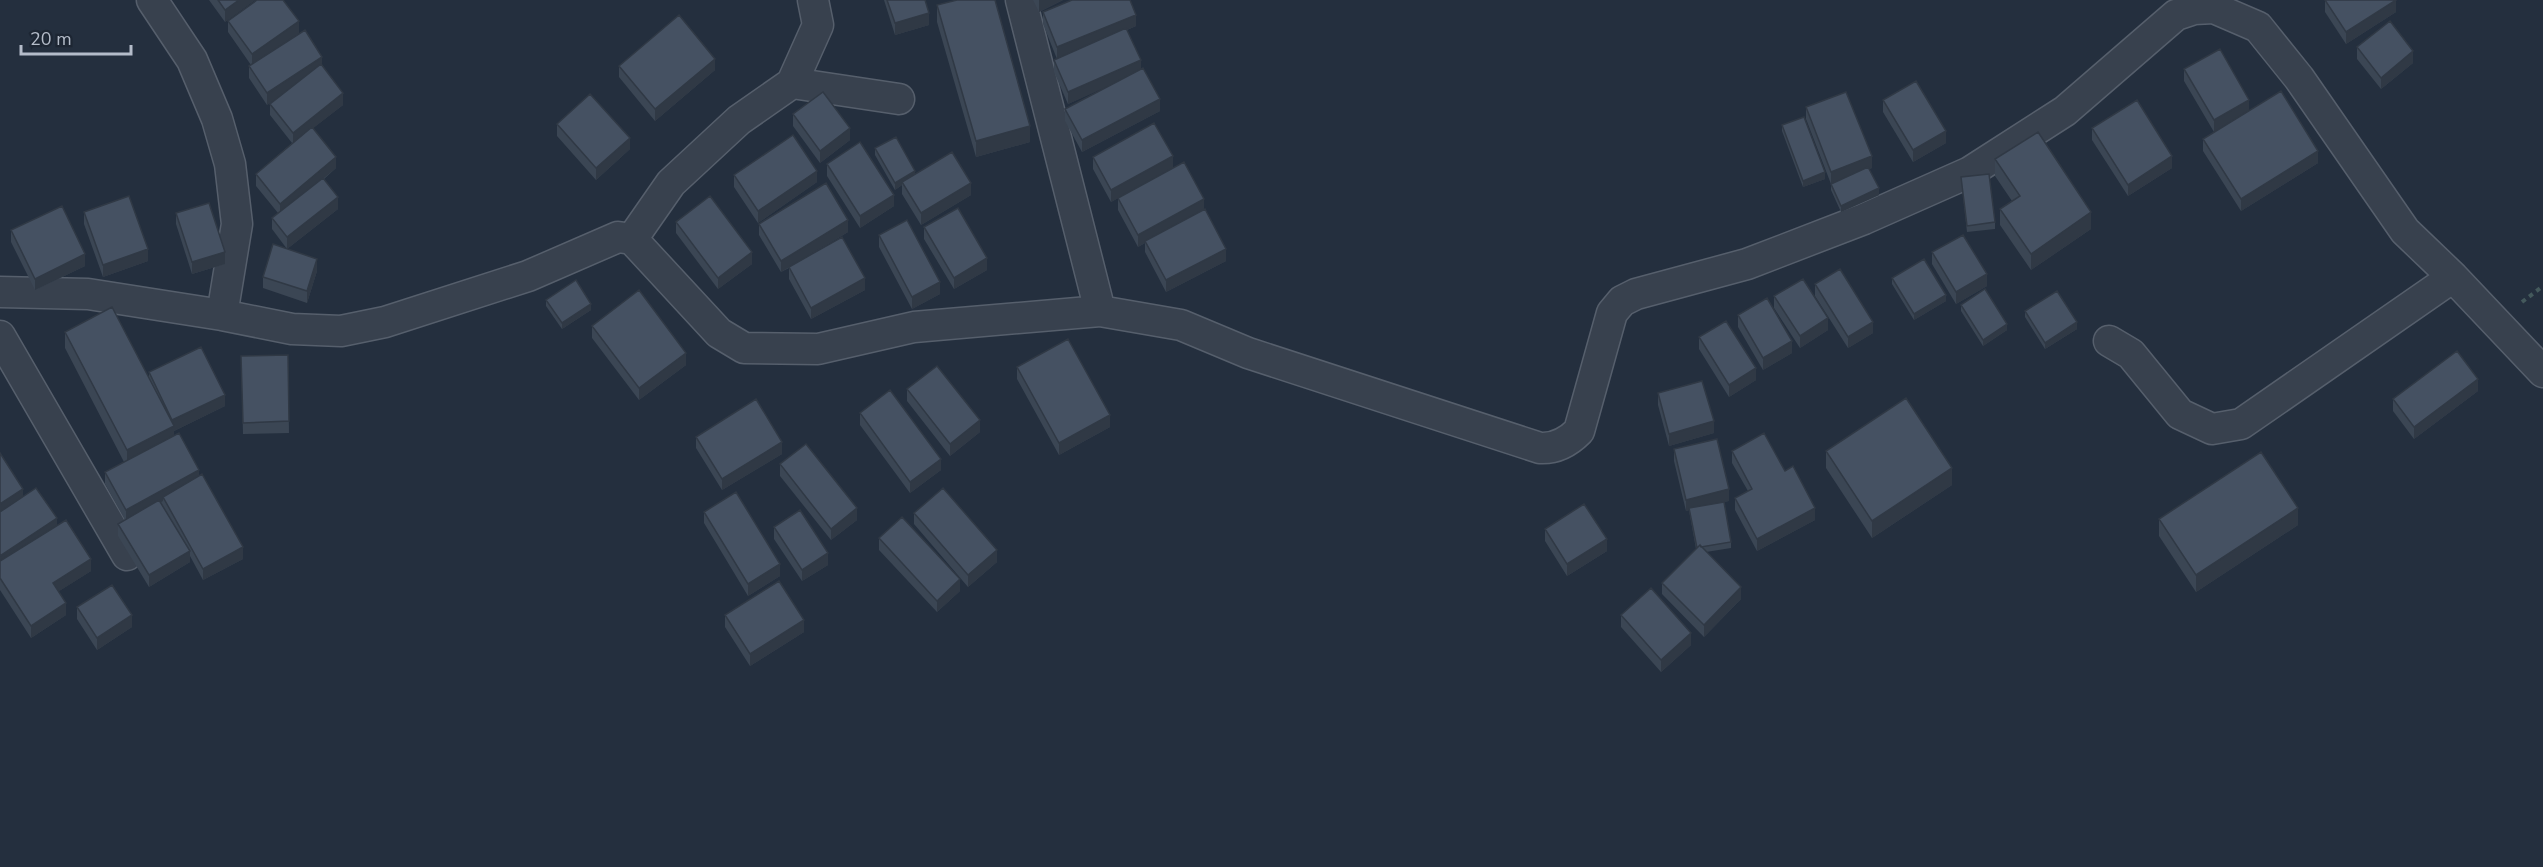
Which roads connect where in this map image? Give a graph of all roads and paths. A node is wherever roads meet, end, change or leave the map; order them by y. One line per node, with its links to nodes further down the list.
1 (152, 0): 10 (street)
2 (813, 0): 4 (street)
3 (1021, 0): 9 (street)
4 (792, 83): 5 (street); 6 (street)
5 (899, 99)
6 (632, 239): 9 (street); 10 (street)
7 (2453, 277): 9 (street); 12 (street); 13 (street)
8 (0, 292): 10 (street)
9 (1100, 311)
10 (222, 315)
11 (0, 336): 14 (street)
12 (2109, 341)
13 (2543, 372)
14 (127, 555)

